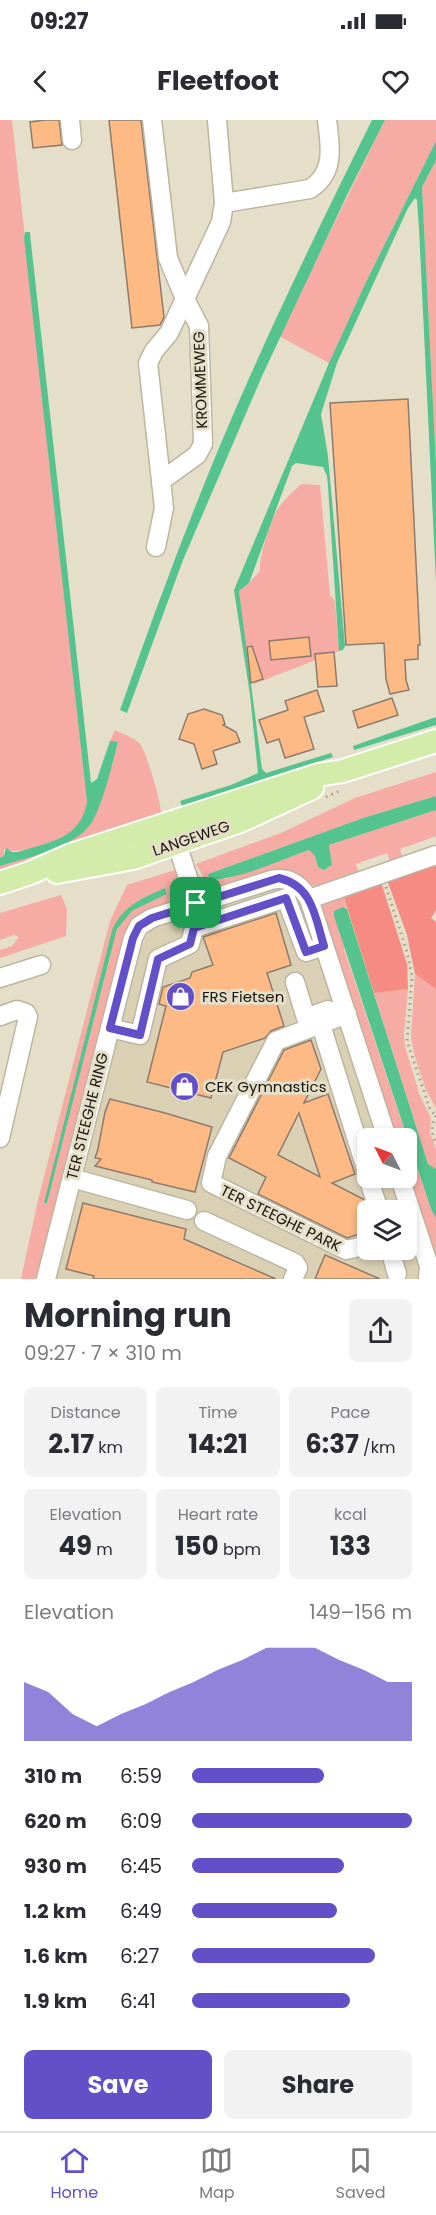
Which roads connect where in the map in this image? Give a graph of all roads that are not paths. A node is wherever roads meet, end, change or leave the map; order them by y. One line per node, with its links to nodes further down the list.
1 (70, 120): 5 (street)
2 (152, 120): 7 (street, KROMMEWEG)
3 (217, 120): 6 (street, KROMMEWEG)
4 (327, 120): 6 (street)
5 (72, 140)
6 (224, 203): 7 (street, KROMMEWEG)
7 (185, 299): 8 (street, KROMMEWEG); 8 (street, KROMMEWEG)
8 (161, 481): 9 (street, KROMMEWEG)
9 (156, 547)
10 (436, 741): 11 (main road, LANGEWEG)
11 (174, 833): 13 (main road, LANGEWEG); 15 (street)
12 (436, 855): 14 (street)
13 (0, 882)
14 (309, 899): 15 (street, TER STEEGHE RING); 16 (street)
15 (196, 903): 17 (street, TER STEEGHE RING)
16 (324, 946): 18 (street); 22 (street)
17 (129, 953): 18 (street); 25 (street, TER STEEGHE RING)
18 (158, 959): 25 (street)
19 (41, 965): 20 (street)
20 (0, 978)
21 (295, 982): 22 (street)
22 (346, 1009): 24 (street, TER STEEGHE PARK); 26 (street)
23 (0, 1016): 27 (street)
24 (321, 1025): 28 (street); 33 (street, TER STEEGHE PARK)
25 (110, 1028): 29 (street, TER STEEGHE RING)
26 (384, 1128)
27 (0, 1138)
28 (357, 1141)
29 (72, 1178): 30 (street); 36 (street, TER STEEGHE RING)
30 (187, 1210)
31 (204, 1221): 37 (street)
32 (417, 1241): 38 (street)
33 (357, 1248)
34 (393, 1260): 35 (street)
35 (397, 1274)
36 (46, 1279)
37 (293, 1279)
38 (428, 1279)

